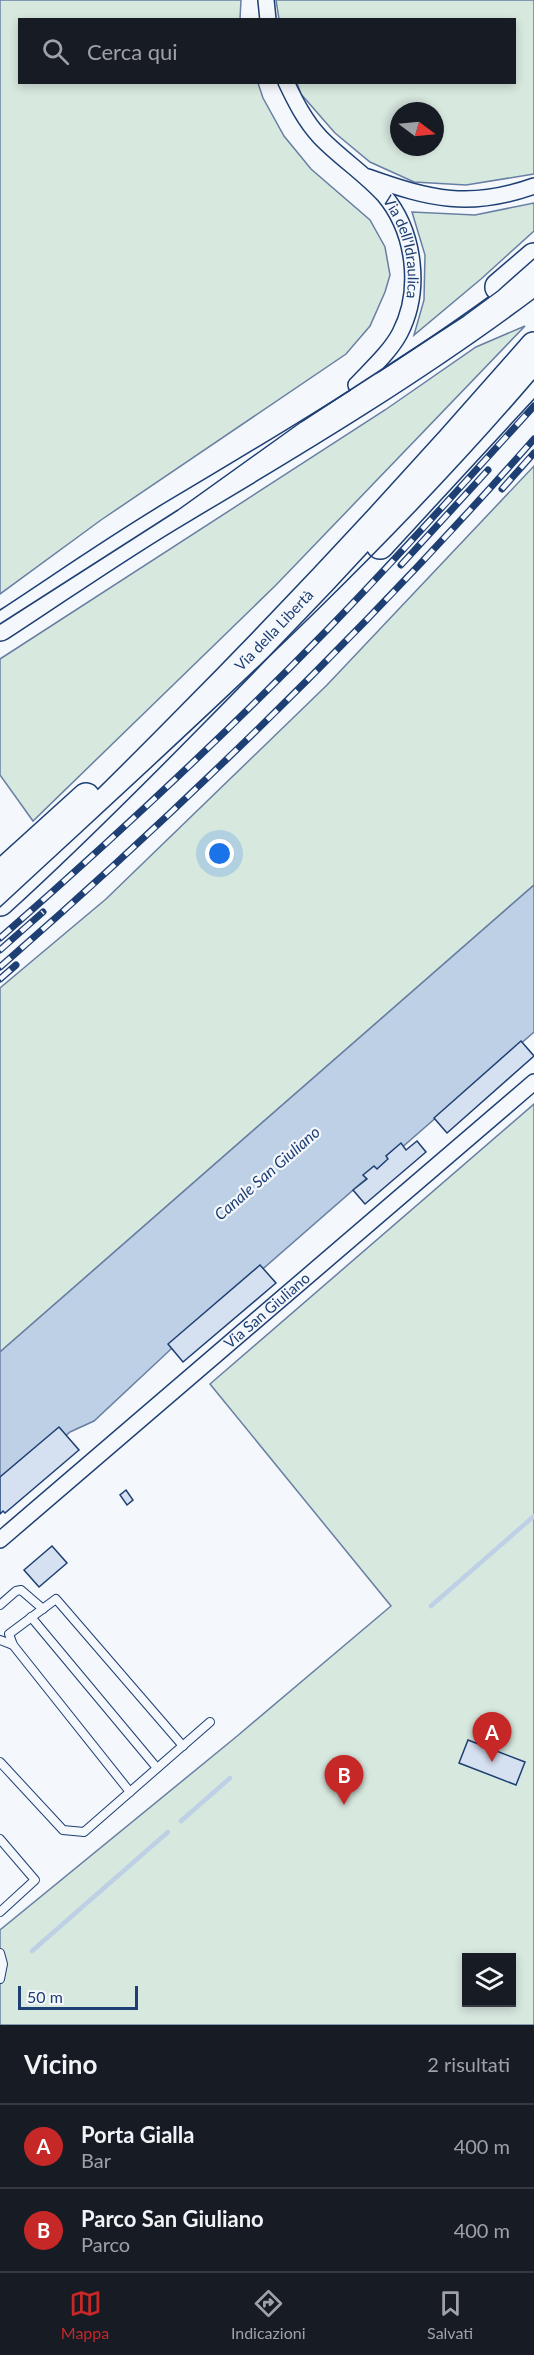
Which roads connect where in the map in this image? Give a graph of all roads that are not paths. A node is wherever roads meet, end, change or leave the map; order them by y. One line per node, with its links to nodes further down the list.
1 (266, 0): 2 (street)
2 (268, 18)
3 (287, 84): 4 (street, Via dell'Idraulica)
4 (362, 175): 5 (street, Via dell'Idraulica); 9 (street, Via dell'Idraulica)
5 (534, 186)
6 (534, 257): 9 (highway)
7 (534, 281): 10 (highway)
8 (529, 362): 12 (highway); 13 (highway, Via della Libertà)
9 (356, 385): 10 (highway)
10 (178, 511): 11 (highway)
11 (0, 627)
12 (0, 875)
13 (0, 902)
14 (534, 1082): 15 (street, Via San Giuliano)
15 (0, 1540)
16 (0, 1605): 17 (lane)
17 (43, 1609): 18 (lane); 22 (lane)
18 (32, 1617): 20 (lane); 24 (lane)
19 (0, 1640): 20 (lane)
20 (13, 1645): 25 (lane)
21 (210, 1722): 22 (lane)
22 (183, 1746): 24 (lane)
23 (0, 1762): 25 (lane)
24 (157, 1768): 25 (lane)
25 (130, 1792)
26 (0, 1839): 27 (lane)
27 (0, 1912)
28 (0, 1953): 29 (lane)
29 (0, 1978)

